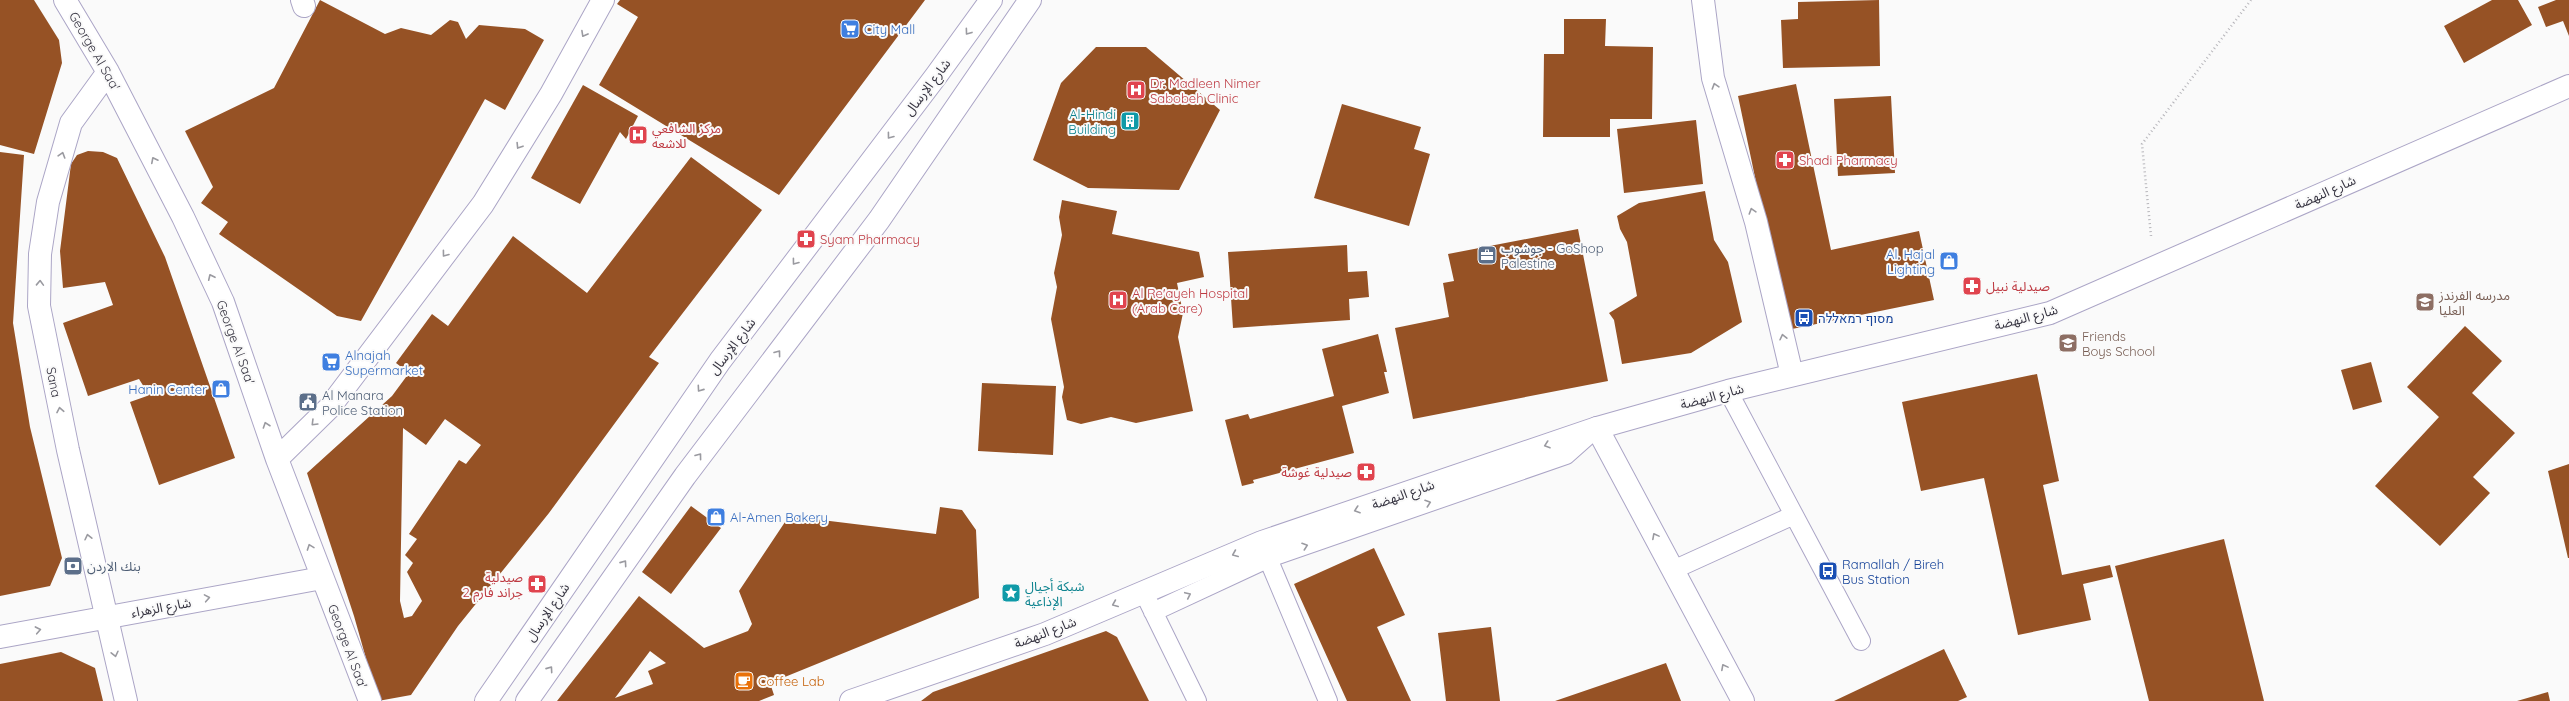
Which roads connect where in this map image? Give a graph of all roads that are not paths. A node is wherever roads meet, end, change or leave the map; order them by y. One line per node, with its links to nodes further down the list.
1 (65, 0): 6 (main road, George Al Saa')
2 (603, 0): 11 (main road, one-way to 11)
3 (991, 0): 24 (main road, شارع الإرسال, one-way to 24)
4 (1030, 0): 25 (main road, one-way to 4)
5 (1703, 0): 8 (main road, one-way to 5)
6 (108, 72): 11 (main road, George Al Saa', one-way to 6); 18 (main road, Sana, one-way to 6)
7 (2569, 86): 8 (main road, شارع النهضة)
8 (1792, 375): 9 (main road, شارع النهضة)
9 (1728, 391): 10 (main road, شارع النهضة); 12 (lane)
10 (1597, 428): 13 (main road, شارع النهضة); 14 (main road, one-way to 10)
11 (278, 459): 15 (main road, George Al Saa', one-way to 11)
12 (1794, 515): 14 (lane); 20 (lane)
13 (1265, 550): 16 (main road, شارع النهضة, one-way to 16); 17 (lane, one-way to 13); 27 (lane)
14 (1673, 570): 28 (main road, one-way to 14)
15 (322, 578): 18 (main road, شارع الزهراء, one-way to 15); 23 (main road, George Al Saa')
16 (1144, 592): 17 (lane); 21 (main road, شارع النهضة, one-way to 21)
17 (1153, 612): 26 (lane)
18 (106, 616): 19 (main road, شارع الزهراء, one-way to 18); 22 (main road, Sana, one-way to 22)
19 (0, 637)
20 (1861, 641)
21 (862, 699)
22 (126, 701)
23 (370, 701)
24 (486, 701)
25 (528, 701)
26 (1197, 701)
27 (1328, 701)
28 (1743, 701)

